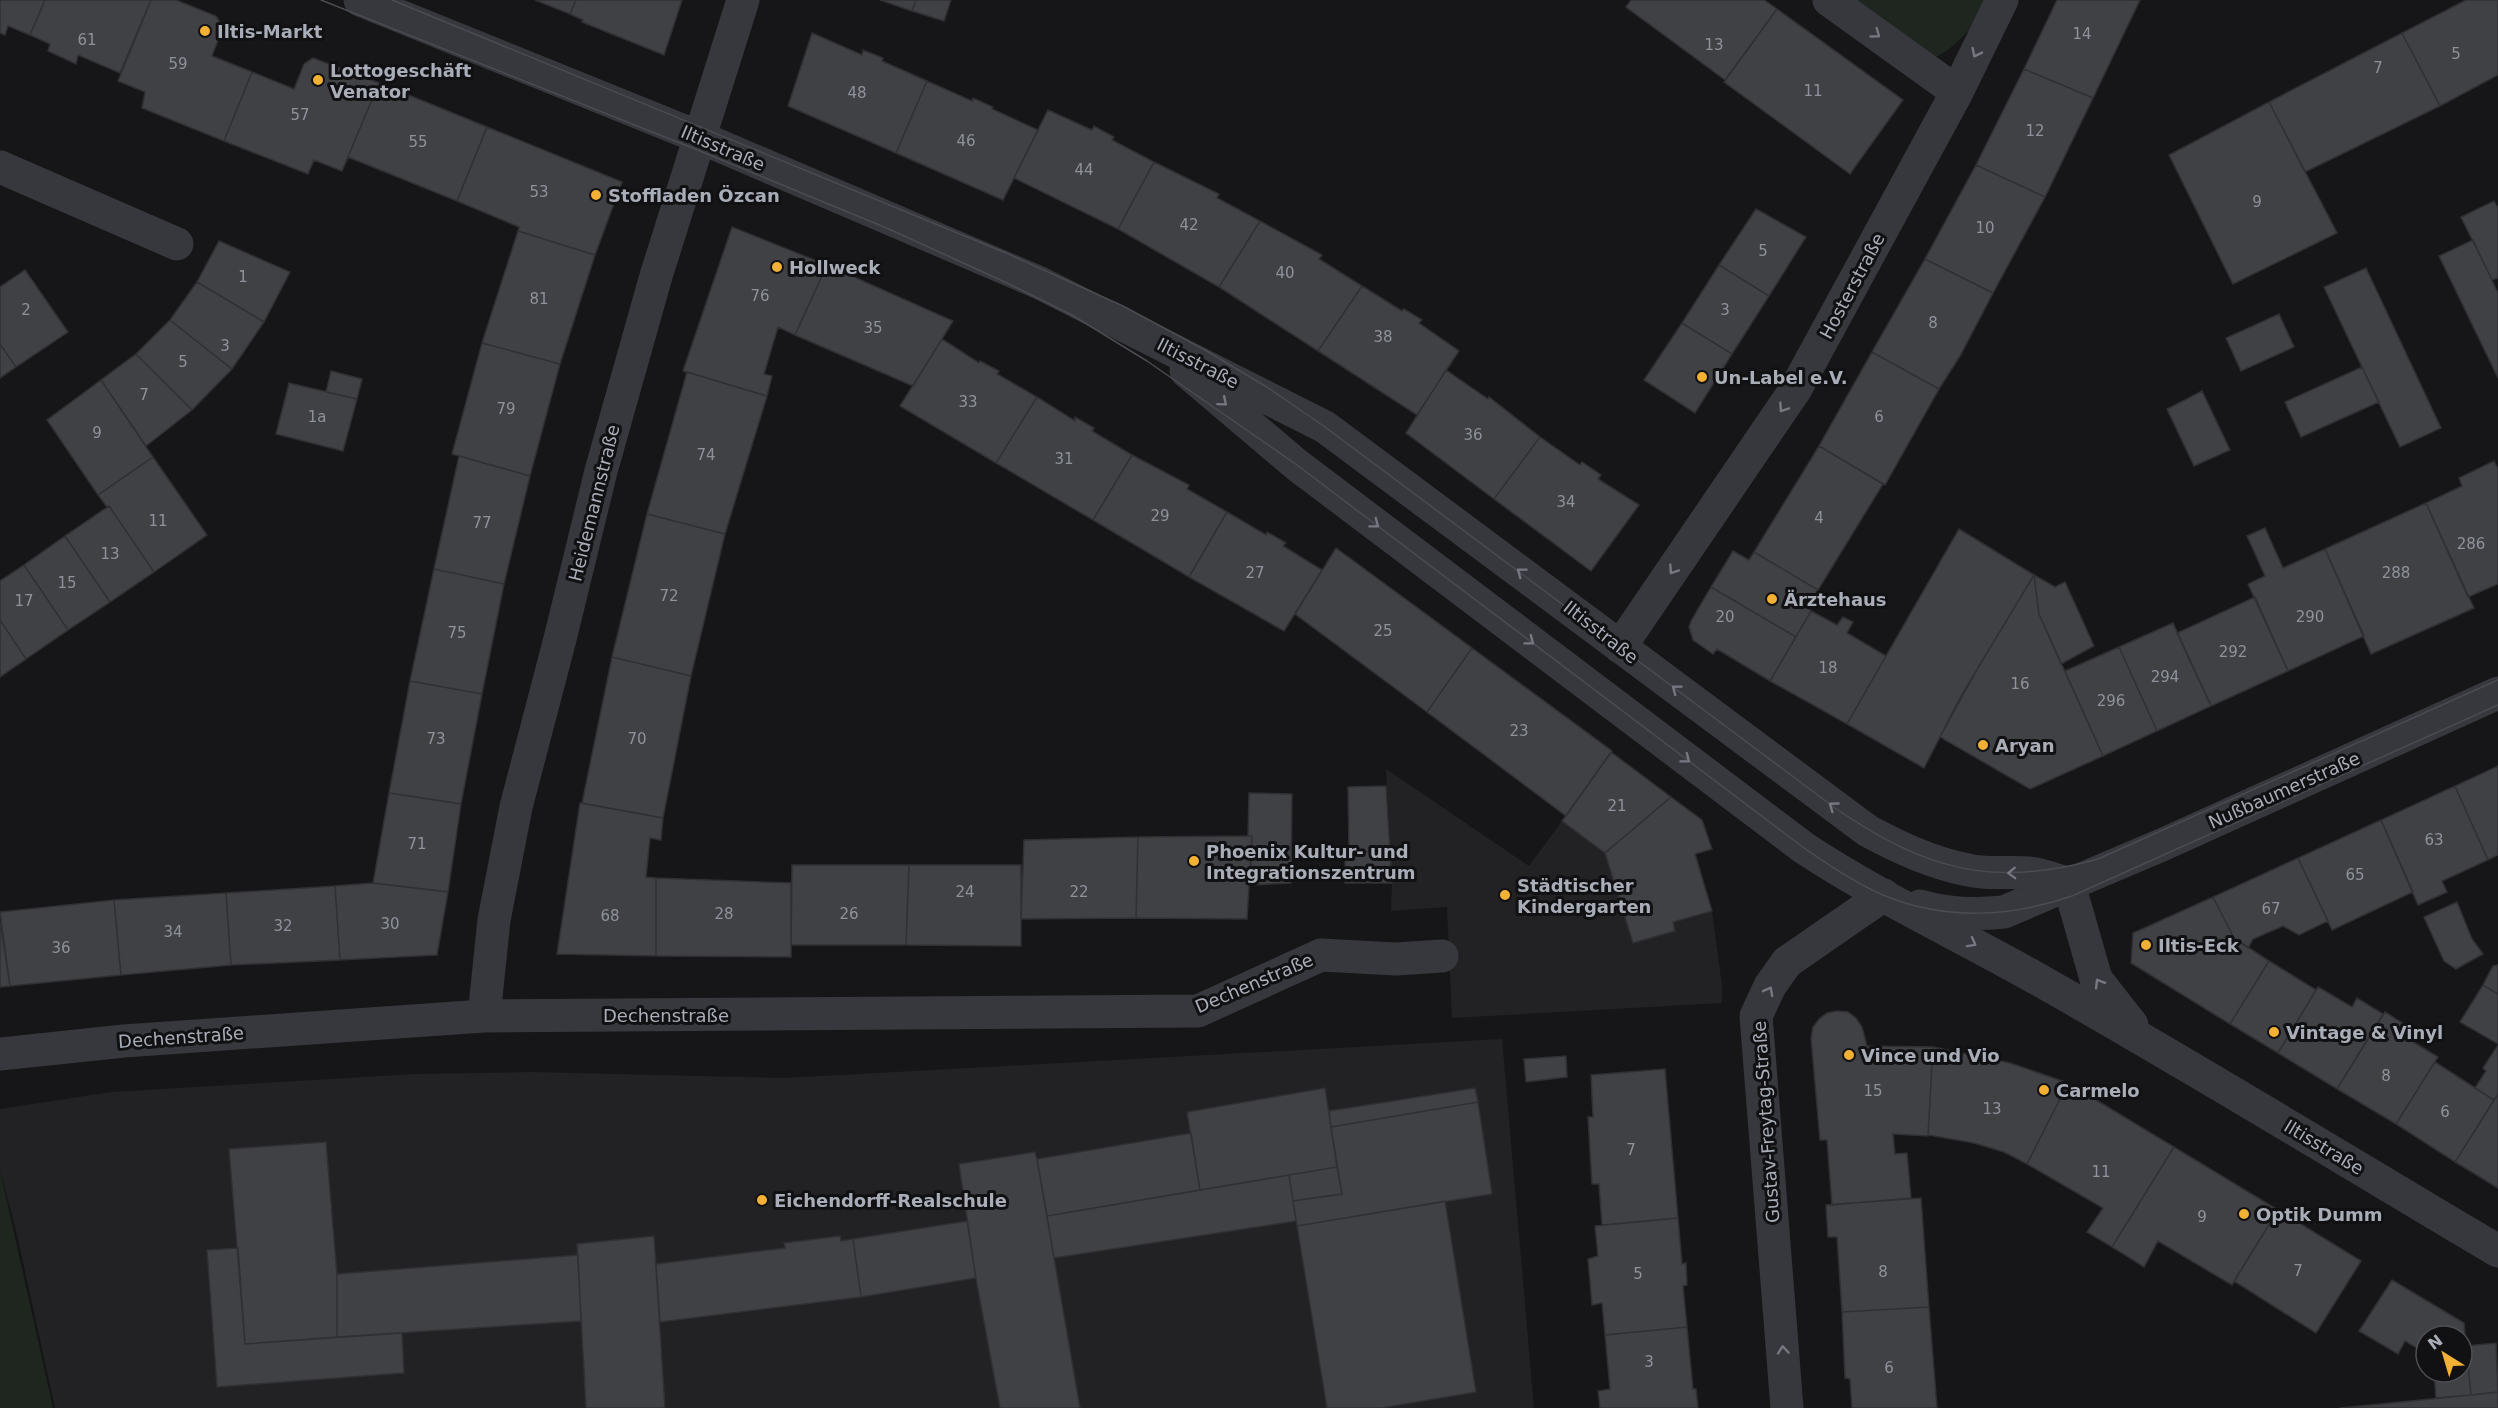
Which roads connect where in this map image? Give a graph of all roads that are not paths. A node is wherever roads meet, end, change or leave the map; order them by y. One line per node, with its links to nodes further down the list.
1 (360, 0): 6 (street, Iltisstraße)
2 (743, 0): 6 (street, Heidemannstraße)
3 (1829, 0): 5 (street, one-way to 5)
4 (2001, 0): 5 (street, Hosterstraße, one-way to 5)
5 (1957, 92): 10 (street, Hosterstraße, one-way to 10)
6 (699, 137): 9 (street, Iltisstraße); 15 (street, Heidemannstraße)
7 (0, 167): 8 (street)
8 (177, 244)
9 (1146, 337): 10 (street, Iltisstraße, one-way to 9); 13 (street, Iltisstraße, one-way to 13)
10 (1620, 647): 12 (street, Iltisstraße, one-way to 10)
11 (2498, 693): 12 (street, Nußbaumerstraße)
12 (2069, 884): 13 (street, Iltisstraße); 16 (street, Iltisstraße, one-way to 12)
13 (1884, 895): 16 (street, Iltisstraße, one-way to 16); 19 (street, Gustav-Freytag-Straße, one-way to 13)
14 (1442, 956): 15 (street, Dechenstraße)
15 (484, 1016): 17 (street, Dechenstraße)
16 (2150, 1044): 18 (street, Iltisstraße)
17 (0, 1054)
18 (2498, 1251)
19 (1787, 1408)

